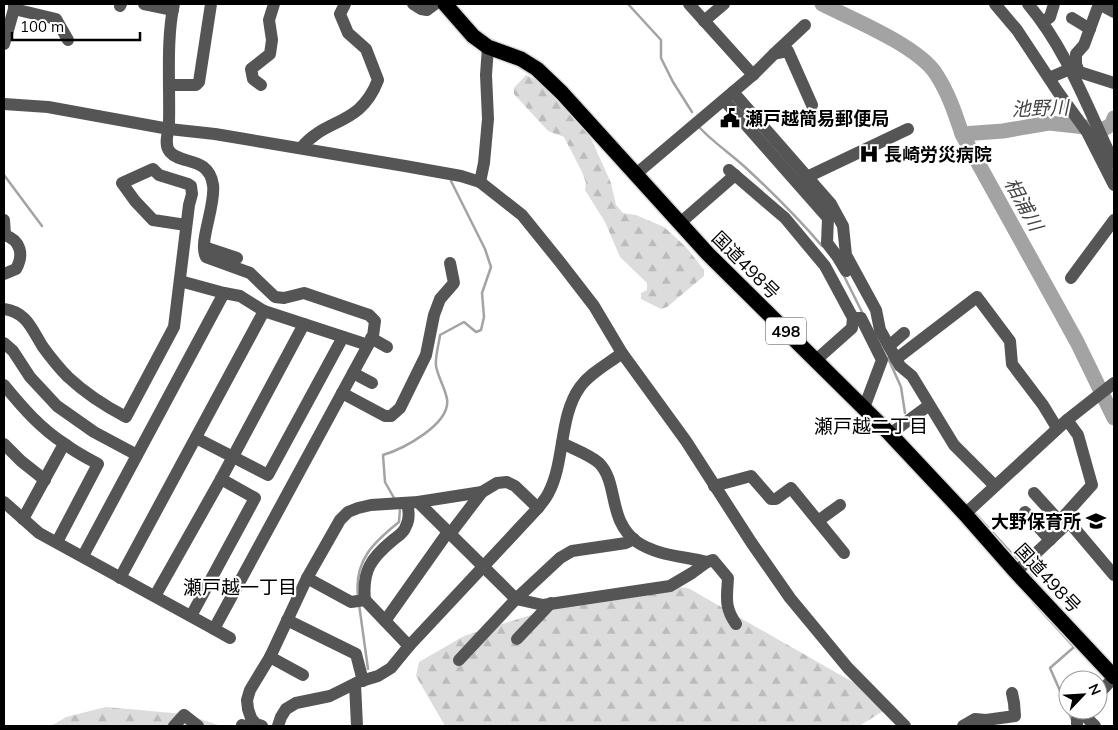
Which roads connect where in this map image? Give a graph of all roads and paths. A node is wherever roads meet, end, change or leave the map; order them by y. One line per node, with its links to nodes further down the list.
1 (144, 4): 15 (street)
2 (211, 4): 31 (street)
3 (274, 4): 32 (street)
4 (345, 4): 39 (street)
5 (413, 4): 6 (street)
6 (435, 4)
7 (445, 4): 25 (highway, 国道498号 / 498)
8 (689, 4): 19 (street)
9 (724, 4): 19 (street)
10 (995, 4): 29 (street)
11 (1028, 4): 20 (street)
12 (1054, 4): 20 (street)
13 (1099, 4): 17 (street); 22 (street)
14 (14, 6): 16 (street); 24 (street)
15 (173, 7): 31 (street)
16 (38, 9): 23 (street)
17 (1114, 12)
18 (1072, 18): 22 (street)
19 (704, 21): 28 (street)
20 (1043, 22): 27 (street)
21 (804, 25): 26 (street)
22 (1090, 29): 27 (street)
23 (68, 32)
24 (4, 44)
25 (488, 47): 41 (highway, 国道498号 / 498); 43 (street)
26 (774, 54): 28 (street); 35 (street)
27 (1074, 70): 29 (street); 30 (street); 36 (street)
28 (753, 75): 33 (street)
29 (1049, 78): 36 (street)
30 (1114, 83)
31 (170, 85): 37 (street)
32 (261, 85)
33 (728, 96): 41 (street); 42 (street); 59 (street)
34 (4, 104): 37 (street)
35 (812, 106)
36 (1091, 127): 40 (street); 44 (street)
37 (169, 128): 39 (street); 50 (street)
38 (908, 129): 42 (street)
39 (301, 148): 43 (street)
40 (1114, 163)
41 (636, 174): 47 (highway, 国道498号 / 498)
42 (807, 176): 59 (street)
43 (480, 182): 67 (street)
44 (1114, 185)
45 (4, 220): 49 (street)
46 (1114, 220): 54 (street)
47 (680, 223): 59 (street); 69 (highway, 国道498号 / 498)
48 (186, 224): 48 (street); 55 (street)
49 (4, 235): 53 (street)
50 (204, 247): 51 (street); 63 (street)
51 (237, 258)
52 (450, 264): 74 (street)
53 (4, 274)
54 (1071, 278)
55 (180, 281): 56 (street); 57 (street)
56 (224, 293): 58 (street); 83 (street)
57 (4, 309)
58 (264, 310): 60 (street); 79 (street)
59 (864, 314): 65 (street); 69 (street); 76 (street)
60 (304, 324): 62 (street); 84 (street)
61 (904, 333): 65 (street)
62 (343, 337): 63 (street); 84 (street)
63 (370, 342): 66 (street); 70 (street)
64 (4, 343): 83 (street)
65 (889, 346): 68 (street)
66 (387, 347)
67 (622, 353): 80 (street); 87 (street)
68 (896, 359): 75 (street); 77 (street)
69 (816, 360): 76 (highway, 国道498号 / 498)
70 (353, 373): 71 (street); 74 (street)
71 (372, 383)
72 (1114, 383): 77 (street)
73 (4, 385): 82 (street)
74 (342, 393): 120 (street)
75 (928, 406): 78 (street); 88 (street)
76 (864, 408): 78 (highway, 国道498号 / 498)
77 (1062, 424): 88 (street); 99 (street)
78 (890, 434): 96 (highway, 国道498号 / 498)
79 (196, 438): 84 (street); 110 (street)
80 (562, 443): 94 (street); 101 (street)
81 (4, 444): 86 (street)
82 (64, 444): 86 (street); 103 (street)
83 (137, 455): 105 (street)
84 (233, 457): 85 (street)
85 (221, 479): 112 (street); 116 (street)
86 (45, 480): 97 (street)
87 (714, 486): 98 (street); 135 (street)
88 (995, 486): 96 (street)
89 (482, 492): 92 (street); 94 (street); 100 (street)
90 (1034, 493): 99 (street)
91 (4, 502): 97 (street)
92 (413, 503): 100 (street); 111 (street); 114 (street)
93 (840, 505): 98 (street)
94 (538, 508): 107 (street)
95 (1025, 512): 102 (street)
96 (965, 514): 108 (highway, 国道498号 / 498)
97 (23, 519): 103 (street)
98 (818, 521): 104 (street)
99 (1066, 524): 102 (street); 109 (street)
100 (449, 533): 107 (street); 118 (street)
101 (634, 539): 106 (street); 113 (street)
102 (1050, 540): 108 (street)
103 (57, 542): 105 (street)
104 (844, 552)
105 (83, 556): 110 (street)
106 (707, 562): 115 (street); 119 (street)
107 (483, 567): 113 (street); 123 (street)
108 (1016, 572): 127 (highway, 国道498号 / 498)
109 (1114, 575)
110 (120, 578): 112 (street)
111 (307, 578): 114 (street); 117 (street)
112 (154, 596): 116 (street)
113 (516, 599): 115 (street); 125 (street)
114 (361, 601): 118 (street)
115 (552, 603): 122 (street)
116 (191, 616): 120 (street)
117 (288, 620): 124 (street); 128 (street)
118 (385, 621): 123 (street)
119 (736, 624)
120 (214, 629): 121 (street)
121 (230, 638)
122 (517, 639)
123 (409, 646): 128 (street)
124 (270, 657): 126 (street); 132 (street)
125 (459, 660)
126 (303, 675)
127 (1114, 677)
128 (359, 682): 133 (street); 134 (street)
129 (1012, 693): 136 (street)
130 (174, 726): 131 (street)
131 (198, 726)
132 (262, 726)
133 (278, 726)
134 (357, 726)
135 (905, 726)
136 (963, 726)

